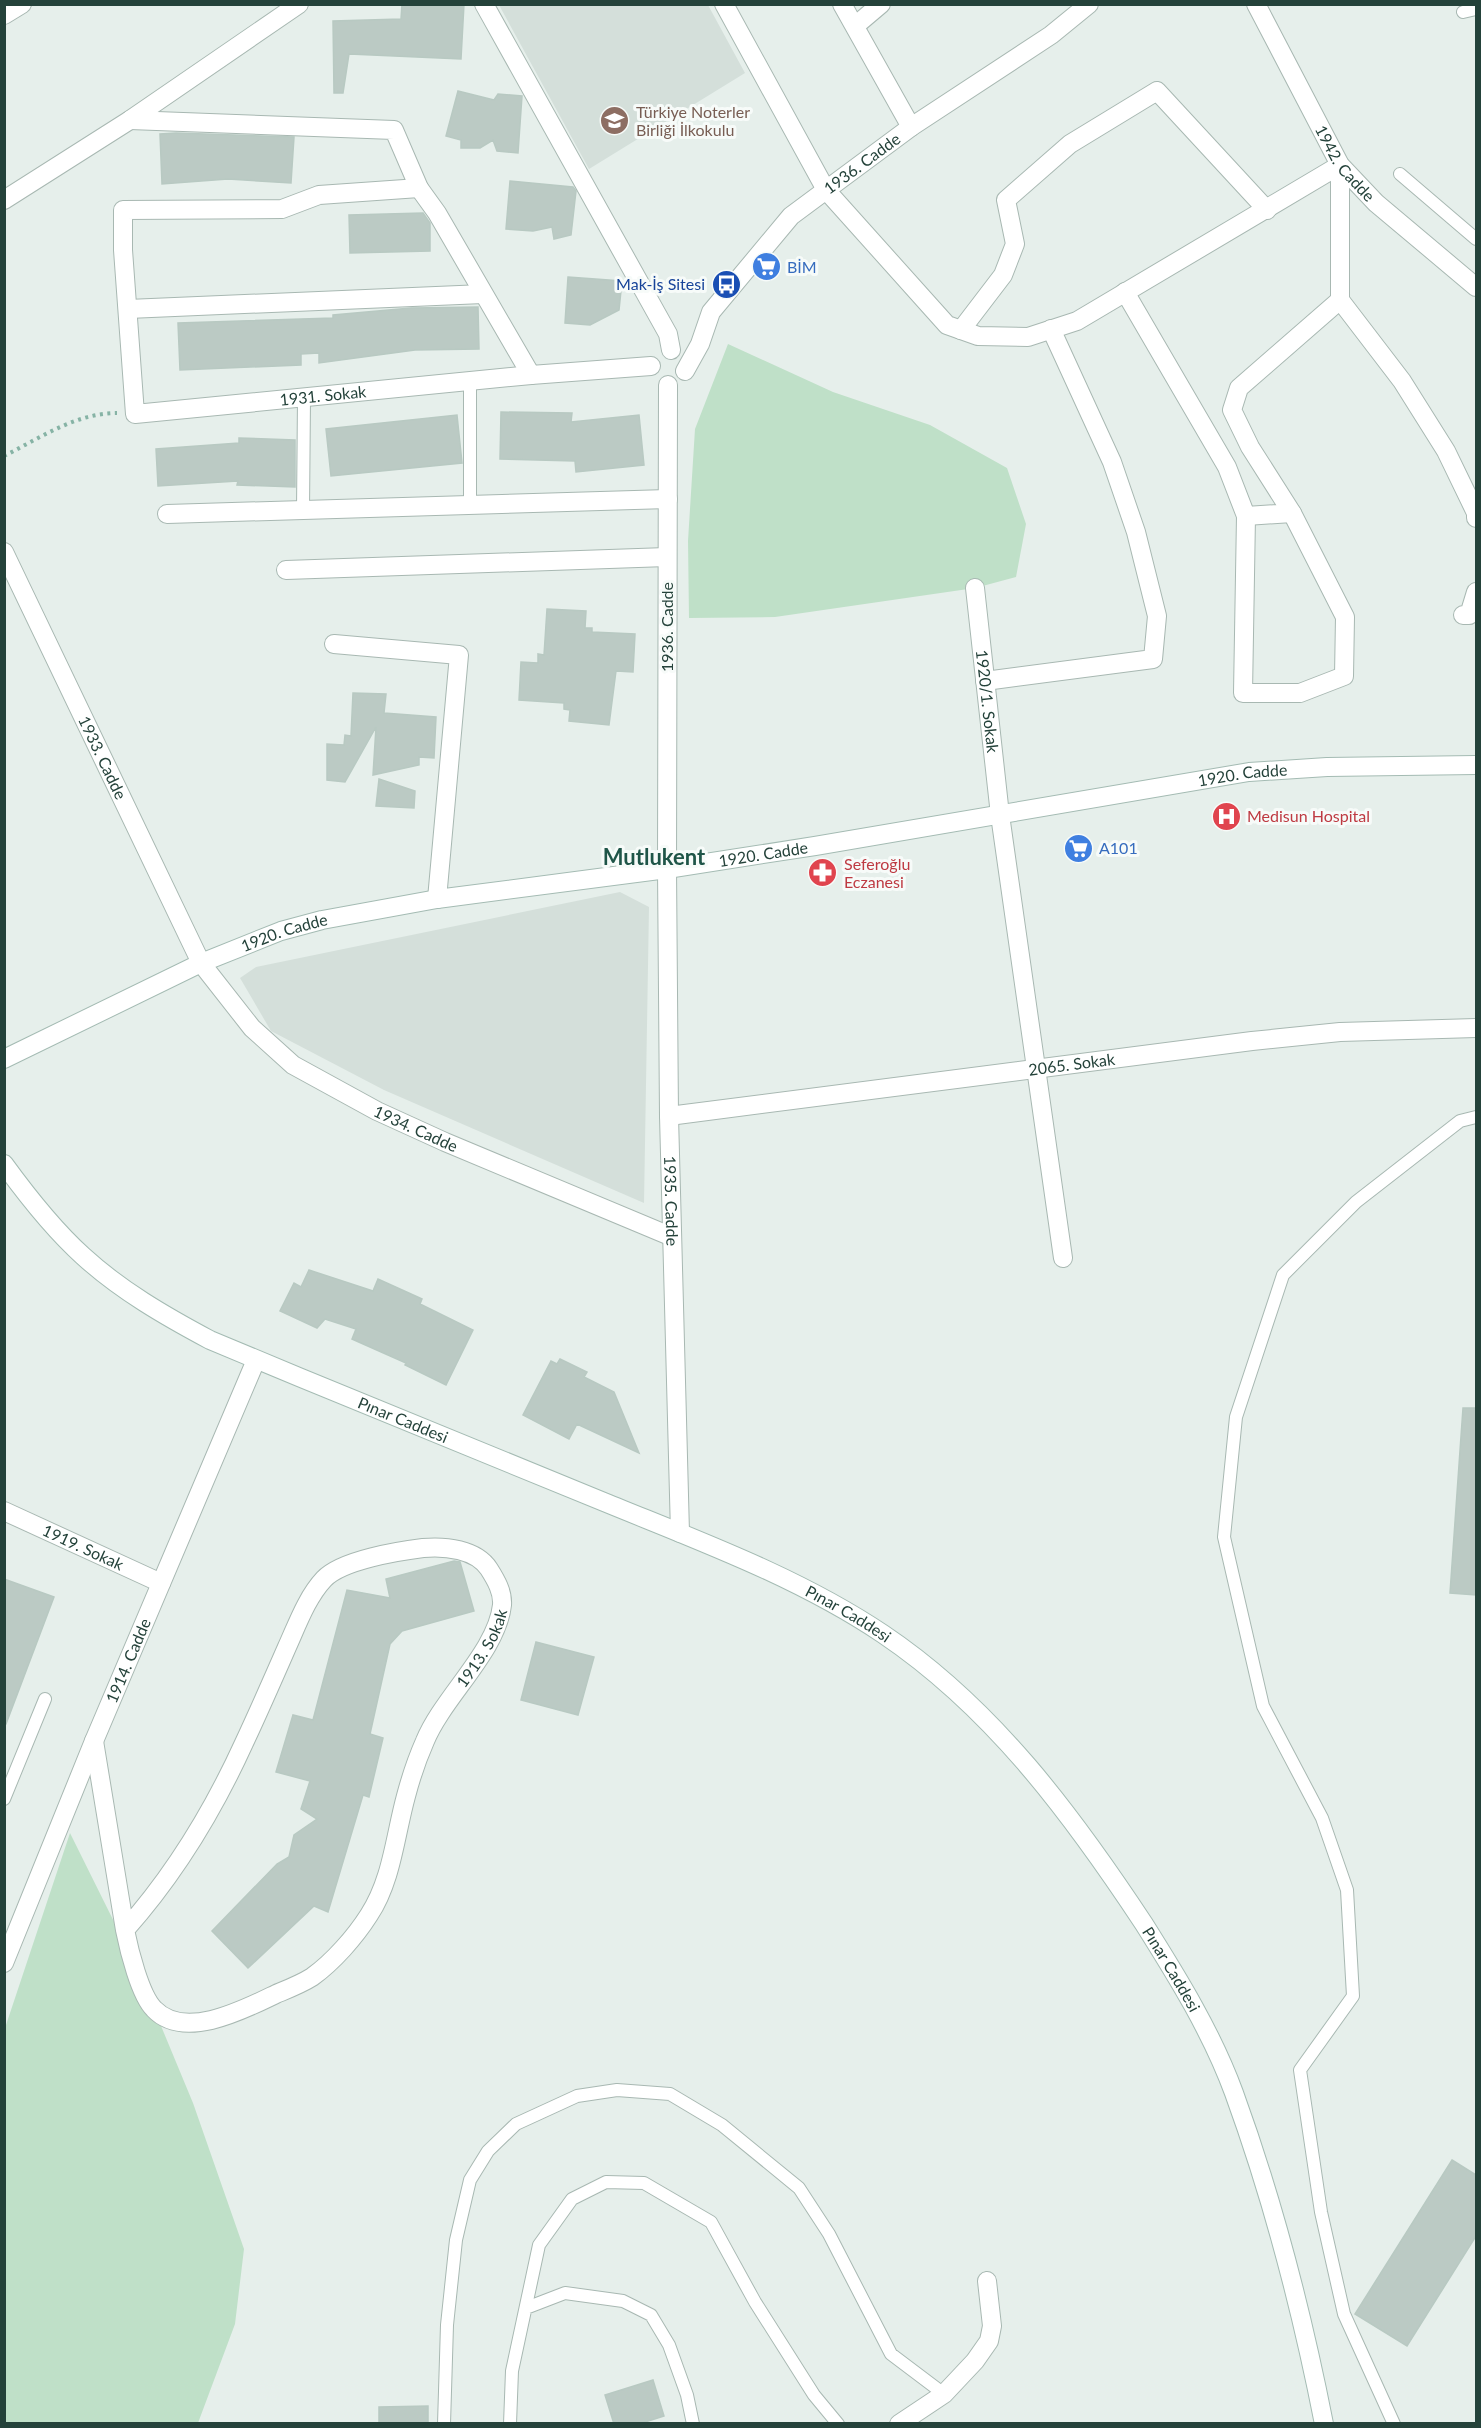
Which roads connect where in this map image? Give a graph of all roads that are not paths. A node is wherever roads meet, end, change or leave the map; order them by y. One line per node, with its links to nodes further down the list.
1 (22, 4): 11 (street)
2 (299, 4): 13 (street)
3 (484, 4): 29 (street)
4 (724, 4): 18 (street)
5 (842, 4): 12 (street)
6 (881, 4): 12 (street)
7 (1089, 4): 14 (street, 1936. Cadde)
8 (1256, 4): 15 (street, 1942. Cadde)
9 (1476, 9): 10 (lane)
10 (1463, 12)
11 (4, 15)
12 (855, 26): 14 (street)
13 (130, 120): 17 (street); 19 (street)
14 (910, 127): 18 (street, 1936. Cadde)
15 (1340, 165): 20 (street); 22 (street, 1942. Cadde); 25 (street)
16 (1400, 174): 21 (lane)
17 (419, 188): 24 (street); 26 (street)
18 (826, 190): 28 (street); 31 (street, 1936. Cadde)
19 (4, 200)
20 (1267, 210): 23 (street); 28 (street)
21 (1476, 239)
22 (1476, 287)
23 (1125, 292): 27 (street); 41 (street)
24 (483, 294): 26 (street); 32 (street)
25 (1340, 300): 39 (street); 42 (street)
26 (128, 309): 35 (street, 1931. Sokak)
27 (1051, 329): 28 (street); 50 (street)
28 (961, 330)
29 (671, 350): 30 (street); 31 (street)
30 (651, 366): 32 (street, 1931. Sokak); 34 (street)
31 (685, 371): 34 (street, 1936. Cadde)
32 (531, 375): 33 (street, 1931. Sokak)
33 (470, 381): 35 (street, 1931. Sokak); 37 (lane)
34 (668, 385): 36 (street, 1936. Cadde)
35 (304, 398): 38 (lane)
36 (668, 499): 37 (street); 44 (street, 1936. Cadde)
37 (470, 505): 38 (street)
38 (303, 510): 40 (street)
39 (1292, 513): 41 (street); 41 (street)
40 (166, 514)
41 (1246, 516)
42 (1476, 519)
43 (4, 552): 55 (street, 1933. Cadde)
44 (667, 557): 45 (street); 53 (street, 1936. Cadde)
45 (286, 570)
46 (975, 588): 50 (street, 1920/1. Sokak)
47 (1476, 592): 48 (street)
48 (1462, 615)
49 (334, 644): 54 (street)
50 (985, 681): 52 (street, 1920/1. Sokak)
51 (1476, 765): 52 (street, 1920. Cadde)
52 (1000, 814): 53 (street, 1920. Cadde); 58 (street, 1920/1. Sokak)
53 (667, 869): 54 (street, 1920. Cadde); 59 (street, 1935. Cadde)
54 (437, 899): 55 (street, 1920. Cadde)
55 (201, 963): 57 (street, 1920. Cadde); 62 (street, 1934. Cadde)
56 (1476, 1028): 58 (street, 2065. Sokak)
57 (4, 1059)
58 (1036, 1070): 59 (street, 2065. Sokak); 63 (street, 1920/1. Sokak)
59 (669, 1116): 62 (street, 1935. Cadde)
60 (1476, 1118): 82 (lane)
61 (4, 1164): 64 (street, Pınar Caddesi)
62 (670, 1236): 66 (street, 1935. Cadde)
63 (1064, 1258)
64 (256, 1360): 66 (street, Pınar Caddesi); 67 (street, 1914. Cadde)
65 (4, 1511): 67 (street, 1919. Sokak)
66 (680, 1533): 81 (street, Pınar Caddesi)
67 (161, 1582): 69 (street, 1914. Cadde)
68 (45, 1699): 70 (lane)
69 (94, 1741): 71 (street, 1913. Sokak); 72 (street, 1914. Cadde)
70 (4, 1799)
71 (125, 1930): 71 (street, 1913. Sokak)
72 (4, 1963)
73 (987, 2281): 75 (street)
74 (526, 2308): 77 (lane); 78 (lane); 79 (lane)
75 (944, 2394): 76 (lane); 80 (street)
76 (444, 2424)
77 (510, 2424)
78 (693, 2424)
79 (838, 2424)
80 (899, 2424)
81 (1323, 2424)
82 (1394, 2424)

